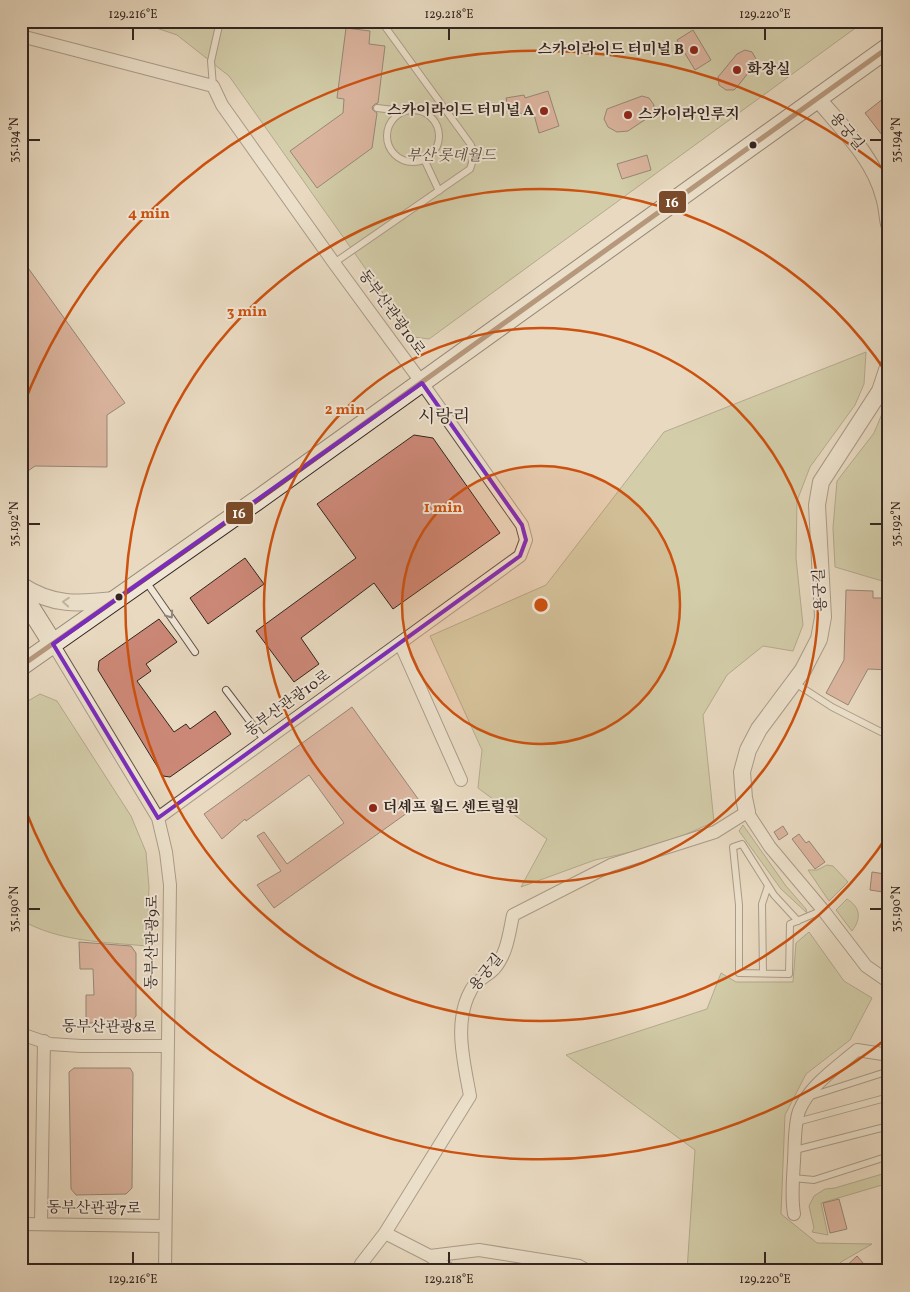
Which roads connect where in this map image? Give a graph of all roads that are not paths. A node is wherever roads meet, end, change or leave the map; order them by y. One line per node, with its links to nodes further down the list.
1 (220, 21): 5 (lane)
2 (381, 21): 10 (lane)
3 (21, 36): 5 (street)
4 (889, 47): 6 (main road)
5 (213, 86): 12 (street, 동부산관광10로)
6 (818, 99): 11 (street, 용궁길); 14 (main road)
7 (377, 108): 8 (lane)
8 (398, 115): 9 (lane); 9 (lane)
9 (424, 160): 10 (lane)
10 (439, 191): 12 (lane)
11 (889, 224)
12 (334, 263): 14 (street, 동부산관광10로)
13 (889, 364): 23 (street, 용궁길)
14 (422, 383): 15 (main road); 19 (street, 동부산관광10로)
15 (144, 579): 18 (main road); 21 (lane, one-way to 21)
16 (21, 585): 18 (street, one-way to 16)
17 (21, 593): 20 (main road)
18 (114, 600): 20 (main road)
19 (400, 643): 26 (street, 동부산관광10로); 27 (street)
20 (54, 644): 22 (main road); 29 (street, 동부산관광9로)
21 (195, 652)
22 (21, 666)
23 (794, 682): 25 (lane); 28 (street, 용궁길)
24 (226, 690): 26 (lane)
25 (889, 736)
26 (265, 741): 29 (street, 동부산관광10로)
27 (462, 780)
28 (747, 812): 31 (street, 용궁길); 51 (street, 용궁길)
29 (158, 818): 37 (street, 동부산관광9로)
30 (768, 886): 32 (lane); 33 (lane); 33 (lane)
31 (823, 910): 32 (lane); 34 (street, 용궁길)
32 (798, 921): 33 (lane)
33 (763, 973)
34 (889, 982)
35 (21, 1034): 36 (street, 동부산관광8로)
36 (44, 1041): 37 (street, 동부산관광8로); 49 (street)
37 (168, 1046): 50 (street, 동부산관광9로)
38 (888, 1056): 41 (street)
39 (889, 1071): 41 (lane)
40 (889, 1097): 42 (lane)
41 (807, 1098): 42 (street)
42 (797, 1122): 44 (street)
43 (889, 1126): 44 (lane)
44 (795, 1150): 46 (street)
45 (889, 1156): 46 (lane)
46 (793, 1178): 47 (street)
47 (794, 1214)
48 (21, 1224): 49 (street, 동부산관광7로)
49 (41, 1224): 50 (street, 동부산관광7로)
50 (166, 1226): 53 (street, 동부산관광9로)
51 (385, 1233): 52 (street); 54 (street)
52 (430, 1256): 55 (street); 56 (street)
53 (165, 1271)
54 (360, 1271)
55 (452, 1271)
56 (588, 1271)

